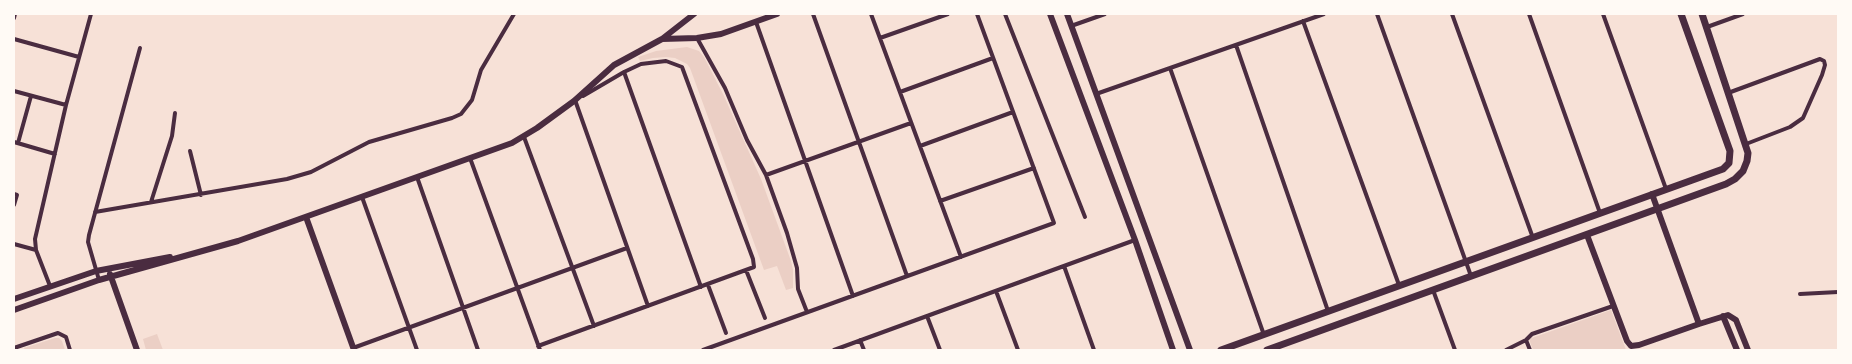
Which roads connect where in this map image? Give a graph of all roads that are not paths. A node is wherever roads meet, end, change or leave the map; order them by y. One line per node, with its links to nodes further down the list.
1 (15, 14): 22 (street)
2 (91, 14): 33 (street)
3 (514, 14): 62 (street)
4 (694, 14): 30 (street)
5 (777, 14): 24 (street)
6 (813, 14): 48 (street)
7 (871, 14): 28 (street)
8 (948, 14): 28 (street)
9 (977, 14): 34 (street)
10 (1005, 14): 71 (street)
11 (1050, 14): 74 (street)
12 (1067, 14): 25 (street)
13 (1105, 14): 25 (street)
14 (1324, 14): 23 (street)
15 (1377, 14): 80 (street)
16 (1452, 14): 73 (street)
17 (1529, 14): 69 (street)
18 (1603, 14): 59 (street)
19 (1681, 14): 59 (main road)
20 (1702, 14): 26 (main road)
21 (1743, 14): 26 (street)
22 (14, 18)
23 (1303, 21): 31 (street); 91 (street)
24 (756, 22): 27 (street); 55 (street)
25 (1071, 26): 40 (street)
26 (1707, 27): 39 (main road)
27 (697, 38): 30 (street); 57 (street)
28 (880, 38): 38 (street)
29 (14, 39): 33 (street)
30 (662, 39): 42 (street)
31 (1236, 45): 35 (street); 105 (street)
32 (140, 48): 68 (street)
33 (79, 57): 43 (street)
34 (993, 58): 38 (street); 44 (street)
35 (1170, 68): 40 (street); 114 (street)
36 (624, 72): 42 (street); 84 (street); 93 (street)
37 (14, 91): 41 (street)
38 (900, 92): 46 (street)
39 (1728, 93): 50 (main road); 50 (street)
40 (1096, 94): 132 (street)
41 (31, 96): 43 (street); 49 (street)
42 (574, 101): 47 (street); 76 (street)
43 (66, 105): 53 (street)
44 (1013, 112): 51 (street); 56 (street)
45 (176, 113): 65 (street)
46 (911, 123): 48 (street); 51 (street)
47 (524, 137): 54 (street); 83 (street)
48 (858, 142): 55 (street); 87 (street)
49 (16, 143): 53 (street)
50 (1746, 144): 67 (main road)
51 (920, 146): 64 (street)
52 (190, 152): 62 (street)
53 (55, 154): 77 (street)
54 (470, 158): 58 (street); 94 (street)
55 (805, 161): 57 (street); 99 (street)
56 (1034, 168): 64 (street); 79 (street)
57 (766, 175): 106 (street)
58 (417, 177): 63 (street); 103 (street)
59 (1666, 189): 61 (main road)
60 (16, 194): 66 (street)
61 (1652, 194): 67 (street); 69 (main road)
62 (201, 195): 65 (street)
63 (362, 197): 70 (street); 112 (street)
64 (940, 201): 79 (street)
65 (151, 202): 68 (street)
66 (14, 205)
67 (1658, 209): 72 (main road); 110 (street)
68 (95, 212): 85 (street)
69 (1600, 213): 73 (main road)
70 (306, 217): 78 (street); 120 (street)
71 (1085, 218)
72 (1587, 235): 88 (main road); 102 (street)
73 (1532, 238): 80 (main road)
74 (1135, 240): 81 (street); 131 (street)
75 (14, 244): 77 (street)
76 (628, 248): 83 (street); 101 (street)
77 (36, 250): 92 (street)
78 (211, 250): 82 (street); 86 (street)
79 (961, 257): 87 (street)
80 (1466, 262): 88 (street); 91 (main road)
81 (1064, 266): 96 (street); 130 (street)
82 (108, 268): 85 (street); 86 (street)
83 (572, 268): 94 (street); 111 (street)
84 (746, 270): 90 (street); 109 (street)
85 (96, 271): 89 (street); 92 (street)
86 (111, 276): 89 (street); 122 (street)
87 (907, 276): 99 (street)
88 (1471, 276): 95 (main road)
89 (99, 280): 104 (street)
90 (708, 284): 93 (street); 113 (street)
91 (1399, 285): 105 (main road)
92 (50, 286): 100 (street)
93 (701, 287): 101 (street)
94 (517, 288): 103 (street); 118 (street)
95 (1433, 290): 134 (main road); 135 (street)
96 (996, 291): 107 (street); 129 (street)
97 (1838, 292): 98 (street)
98 (1800, 294)
99 (853, 296): 106 (street)
100 (14, 299)
101 (648, 306): 111 (street)
102 (1613, 306): 116 (street); 119 (street)
103 (463, 308): 112 (street); 124 (street)
104 (14, 310)
105 (1328, 311): 114 (main road)
106 (808, 312): 125 (street)
107 (927, 316): 115 (street); 128 (street)
108 (1722, 316): 110 (street); 138 (street); 139 (street)
109 (765, 318)
110 (1699, 324): 119 (street)
111 (594, 326): 118 (street)
112 (409, 327): 120 (street); 123 (street)
113 (726, 333)
114 (1264, 335): 133 (main road)
115 (860, 340): 126 (street); 127 (street)
116 (1526, 340): 136 (street); 137 (street)
117 (14, 348): 121 (street)
118 (539, 348)
119 (1630, 348)
120 (353, 349)
121 (70, 350)
122 (137, 350)
123 (417, 350)
124 (478, 350)
125 (703, 350)
126 (834, 350)
127 (864, 350)
128 (940, 350)
129 (1018, 350)
130 (1094, 350)
131 (1173, 350)
132 (1190, 350)
133 (1222, 350)
134 (1267, 350)
135 (1455, 350)
136 (1506, 350)
137 (1530, 350)
138 (1736, 350)
139 (1748, 350)

